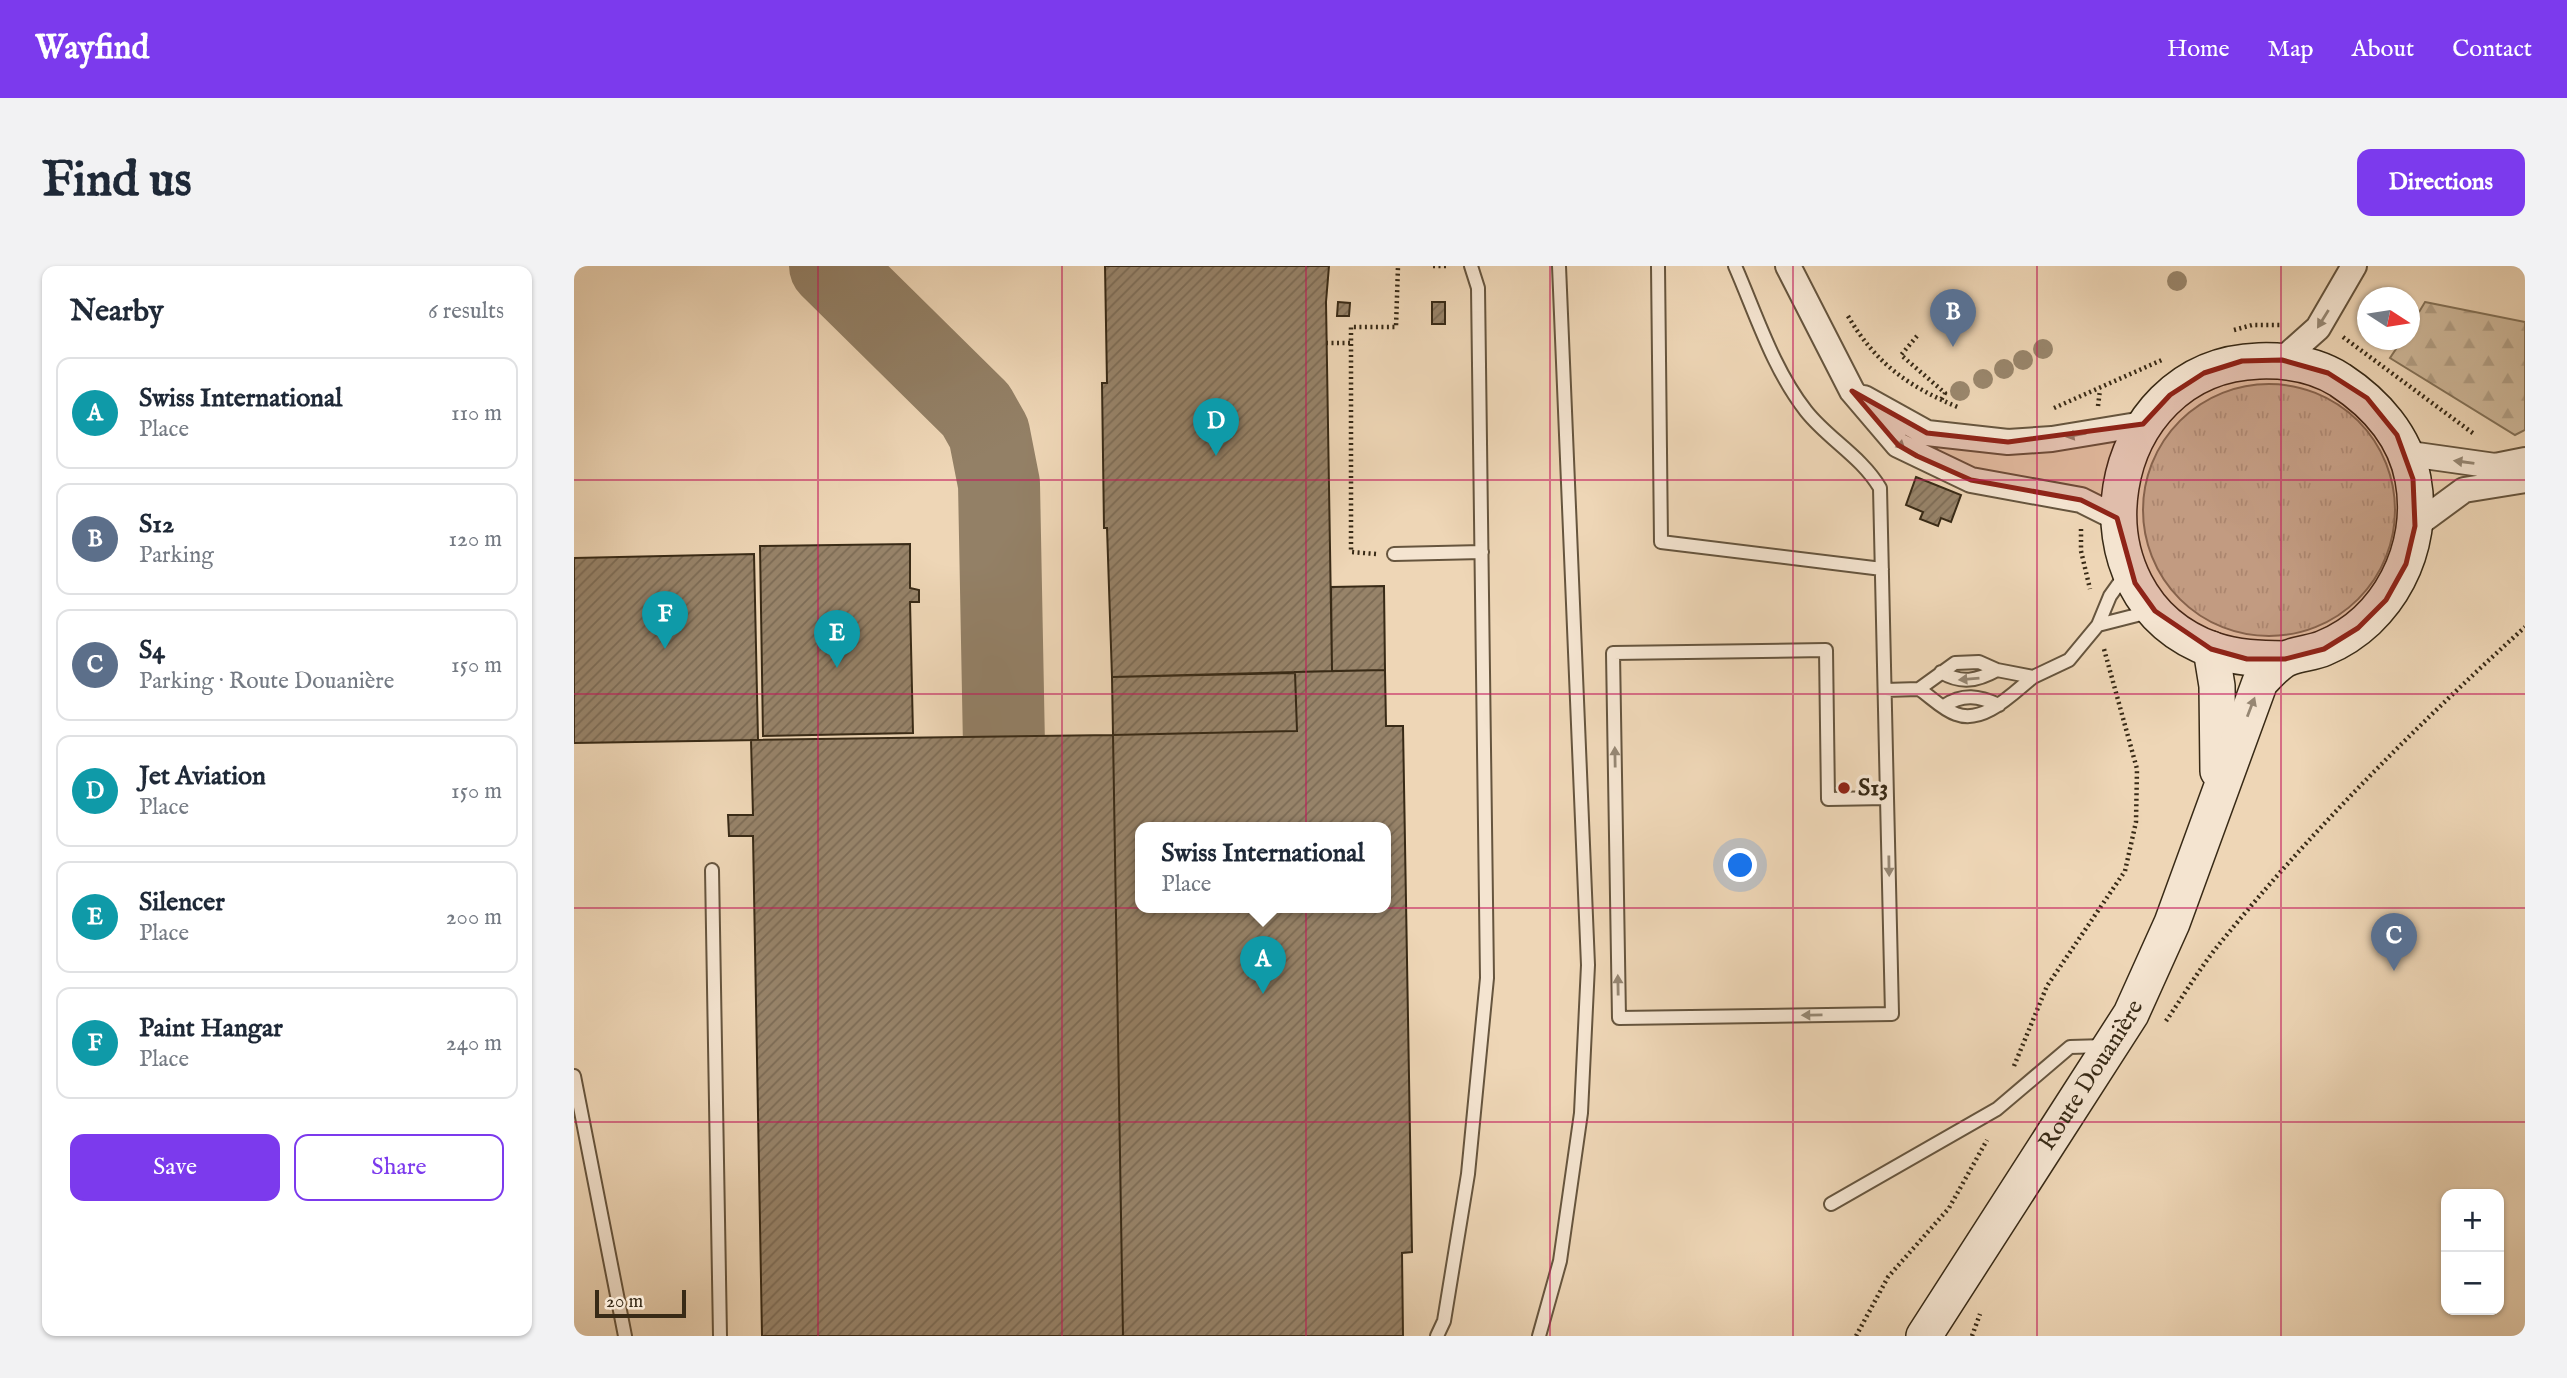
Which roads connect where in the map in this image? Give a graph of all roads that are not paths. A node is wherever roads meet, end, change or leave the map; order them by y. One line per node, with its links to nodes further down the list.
1 (1471, 266): 15 (lane)
2 (1559, 266): 35 (lane)
3 (1658, 266): 17 (lane)
4 (1735, 266): 17 (lane)
5 (1788, 266): 8 (street)
6 (2354, 266): 7 (street, one-way to 7)
7 (2282, 360): 9 (main road); 10 (main road)
8 (1852, 391): 9 (street, one-way to 8); 13 (street, one-way to 13)
9 (2143, 424): 13 (main road)
10 (2403, 453): 11 (street, one-way to 10); 14 (main road)
11 (2525, 460)
12 (2525, 480): 14 (street)
13 (2117, 518): 18 (main road)
14 (2415, 526): 22 (main road)
15 (1482, 552): 16 (lane); 34 (lane)
16 (1394, 554)
17 (1882, 569): 25 (lane)
18 (2130, 569): 19 (main road); 20 (lane)
19 (2155, 611): 20 (lane); 21 (main road)
20 (2098, 625): 23 (lane)
21 (2211, 649): 22 (main road); 26 (main road, Route Douanière)
22 (2286, 659): 26 (main road, Route Douanière, one-way to 22)
23 (2033, 677): 24 (lane, one-way to 24); 24 (lane)
24 (1919, 689): 25 (lane)
25 (1885, 690): 27 (lane)
26 (2218, 794): 29 (main road, Route Douanière)
27 (1887, 798): 27 (lane, one-way to 27)
28 (712, 870): 33 (lane)
29 (2112, 1046): 31 (lane); 36 (main road, Route Douanière)
30 (574, 1076): 32 (lane)
31 (1832, 1204)
32 (625, 1336)
33 (720, 1336)
34 (1437, 1336)
35 (1539, 1336)
36 (1924, 1336)

